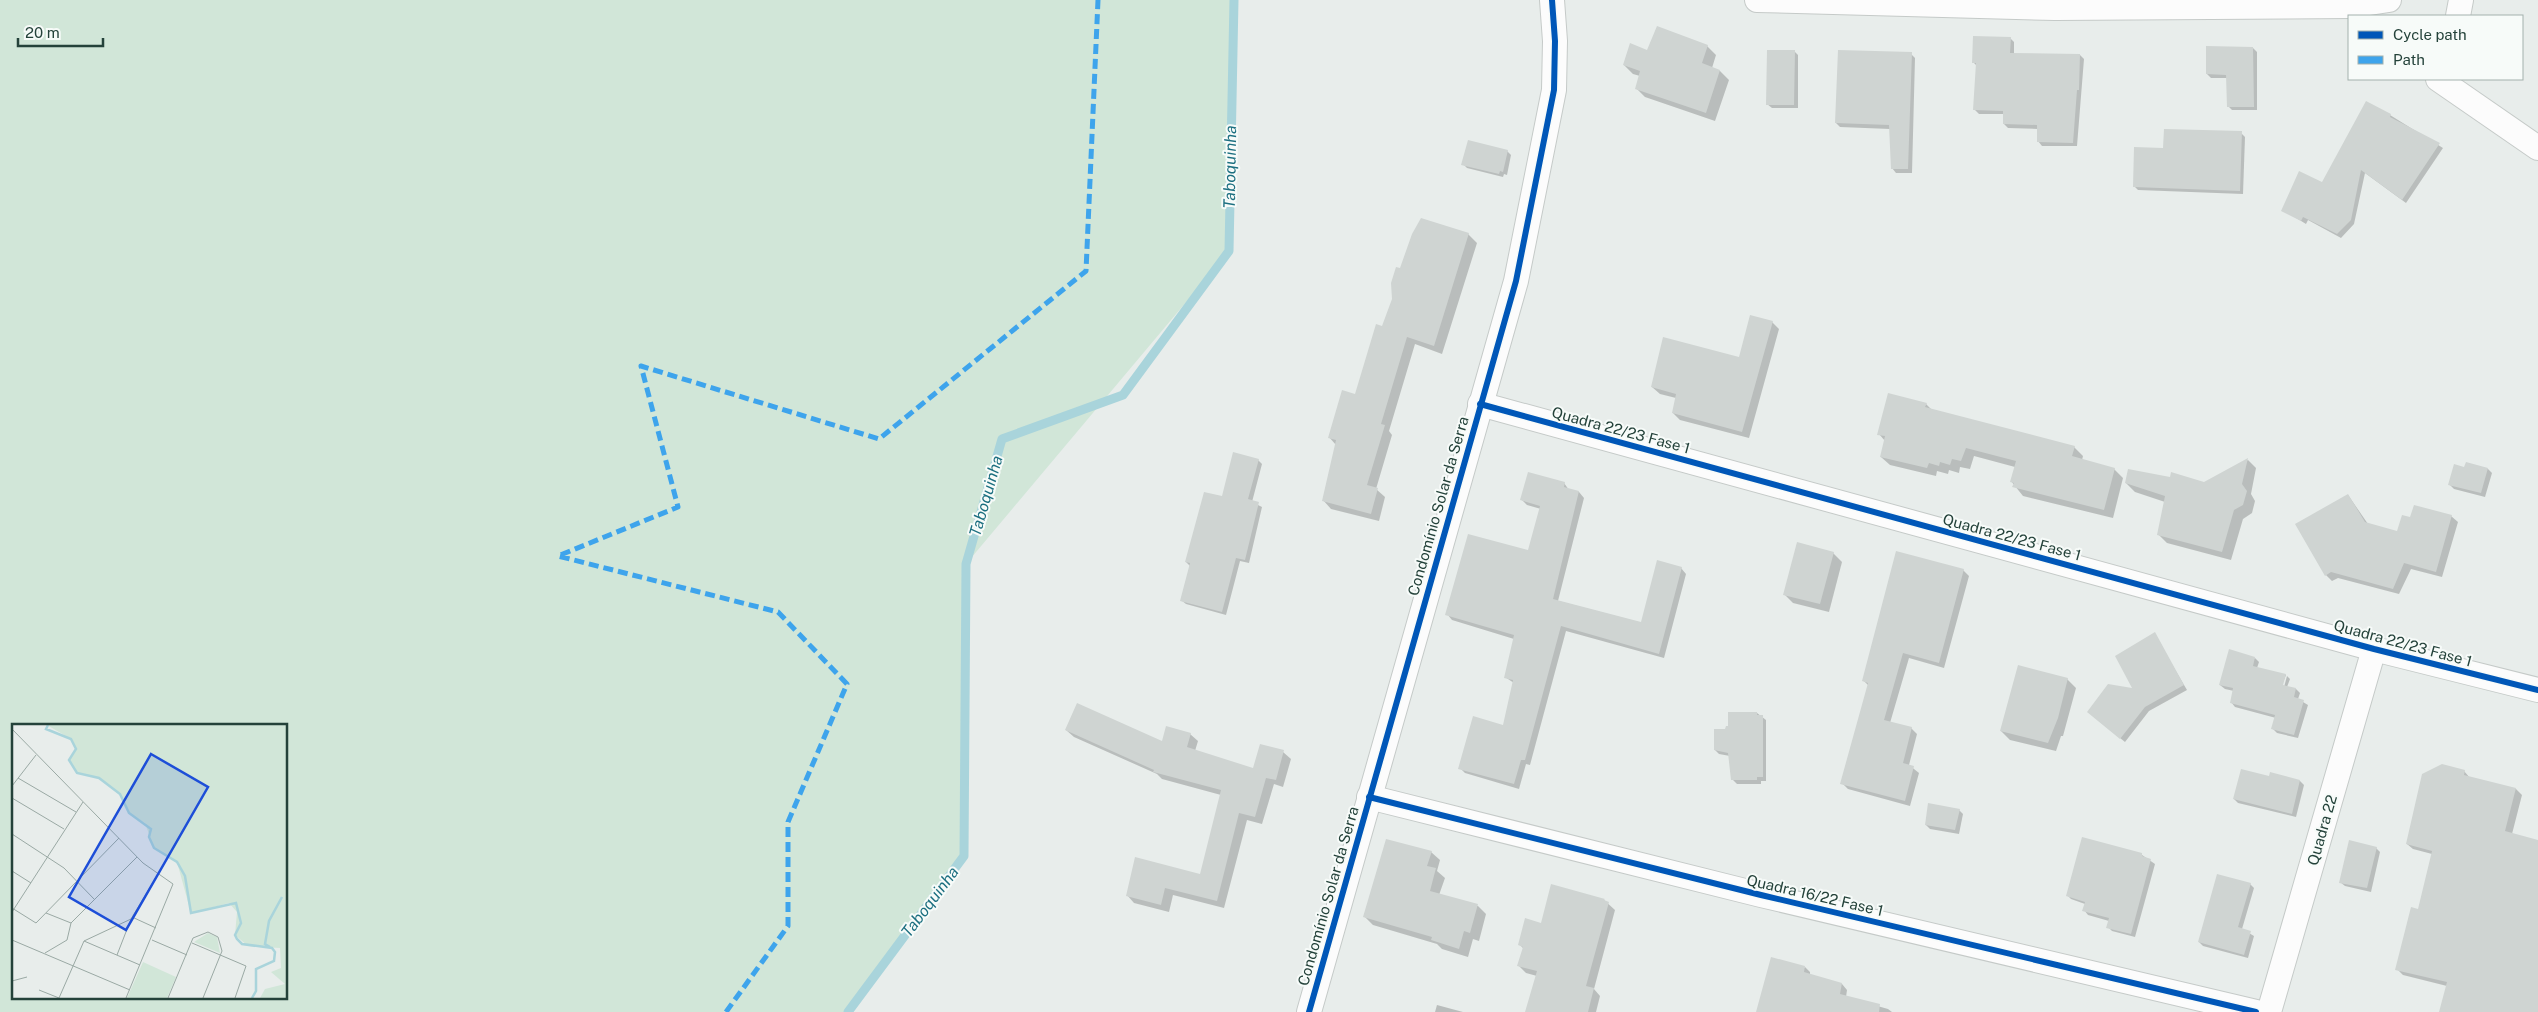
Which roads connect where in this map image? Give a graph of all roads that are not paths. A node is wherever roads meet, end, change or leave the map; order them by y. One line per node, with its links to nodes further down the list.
1 (1552, 0): 10 (street, Condomínio Solar da Serra)
2 (1757, 0): 5 (street)
3 (2389, 0): 6 (street)
4 (2461, 0): 7 (street)
5 (2321, 3): 6 (street)
6 (2356, 11)
7 (2458, 15)
8 (2443, 81): 9 (street)
9 (2538, 148)
10 (1480, 404): 11 (street, Quadra 22/23 Fase 1); 13 (street, Condomínio Solar da Serra)
11 (2374, 649): 12 (street, Quadra 22/23 Fase 1); 16 (street, Quadra 22)
12 (2538, 690)
13 (1369, 797): 14 (street, Condomínio Solar da Serra); 15 (street, Quadra 16/22 Fase 1)
14 (1309, 1012)
15 (2256, 1012)
16 (2269, 1012)

